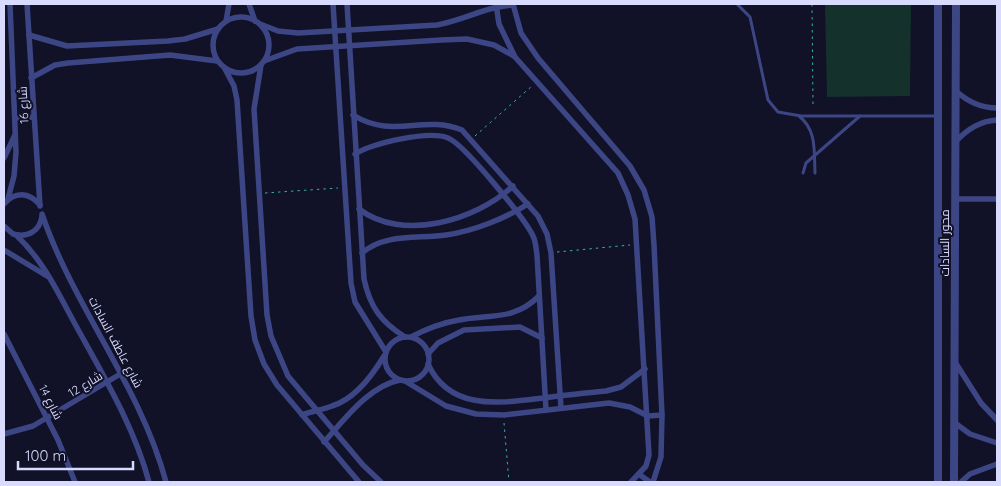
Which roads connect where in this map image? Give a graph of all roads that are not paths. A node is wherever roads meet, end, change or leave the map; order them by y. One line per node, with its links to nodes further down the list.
1 (10, 4): 32 (street, شارع 16)
2 (28, 4): 17 (street, شارع 16)
3 (229, 4): 12 (street)
4 (249, 4): 13 (street)
5 (333, 4): 16 (street)
6 (347, 4): 15 (street)
7 (513, 4): 11 (street); 77 (street)
8 (737, 4): 28 (lane)
9 (938, 4): 30 (street, محور السادات)
10 (956, 4): 25 (street, محور السادات)
11 (496, 5): 15 (street); 20 (street)
12 (226, 21): 13 (street); 14 (street)
13 (257, 23): 16 (street); 22 (street)
14 (218, 29): 17 (street); 21 (street)
15 (349, 30): 16 (street); 18 (street)
16 (335, 31): 19 (street)
17 (29, 35): 24 (street, شارع 16)
18 (350, 46): 19 (street); 20 (street); 27 (street)
19 (336, 47): 22 (street); 63 (street)
20 (515, 57): 67 (street)
21 (217, 61): 23 (street); 24 (street)
22 (262, 63): 23 (street); 74 (street)
23 (225, 69): 76 (street)
24 (32, 78): 31 (street, شارع 16)
25 (956, 91): 26 (street); 35 (street, محور السادات)
26 (997, 108)
27 (353, 115): 36 (street); 41 (street)
28 (798, 116): 29 (lane); 37 (lane)
29 (860, 116): 30 (lane); 37 (lane)
30 (938, 116): 62 (street, محور السادات)
31 (34, 117): 32 (street); 47 (street, شارع 16)
32 (16, 118): 34 (street, شارع 16)
33 (997, 120): 35 (street)
34 (16, 133): 38 (street); 45 (street, شارع 16)
35 (956, 141): 43 (street, محور السادات)
36 (355, 154): 42 (street); 48 (street)
37 (814, 155): 39 (lane); 40 (lane)
38 (4, 158)
39 (803, 173)
40 (815, 173)
41 (513, 186): 42 (street); 46 (street)
42 (502, 196): 48 (street); 49 (street)
43 (956, 199): 44 (street); 61 (street, محور السادات)
44 (997, 199)
45 (6, 202): 47 (street)
46 (528, 204): 49 (street); 71 (street)
47 (40, 206): 50 (street, شارع 16)
48 (359, 209): 55 (street)
49 (516, 212): 55 (street); 57 (street)
50 (42, 214): 53 (street); 68 (street, شارع عاطف السادات)
51 (4, 226): 53 (street)
52 (4, 235): 53 (street)
53 (15, 235): 56 (street)
54 (4, 250): 56 (street)
55 (362, 253): 59 (street)
56 (50, 278): 70 (street)
57 (539, 296): 59 (street); 60 (street)
58 (4, 334): 79 (street, شارع 14)
59 (408, 337): 63 (street); 64 (street)
60 (542, 338): 64 (street); 72 (street)
61 (955, 349): 62 (street); 65 (street, محور السادات)
62 (938, 350): 95 (street, محور السادات)
63 (386, 353): 69 (street); 74 (street)
64 (428, 354): 66 (street)
65 (955, 362): 80 (street); 81 (street, محور السادات)
66 (428, 364): 69 (street); 72 (street)
67 (645, 369): 71 (street); 78 (street)
68 (122, 373): 70 (street, شارع 12); 90 (street, شارع عاطف السادات)
69 (403, 380): 75 (street); 82 (street)
70 (108, 382): 79 (street, شارع 12); 89 (street)
71 (560, 396): 72 (street); 73 (street)
72 (545, 398): 75 (street)
73 (561, 408): 75 (street); 78 (street)
74 (316, 410): 76 (street); 82 (street)
75 (546, 410)
76 (302, 414): 84 (street)
77 (662, 415): 78 (street); 94 (street)
78 (648, 416): 87 (street)
79 (48, 418): 83 (street, شارع 12); 88 (street, شارع 14)
80 (997, 420)
81 (955, 423): 85 (street); 96 (street, محور السادات)
82 (334, 431): 84 (street); 92 (street)
83 (4, 434)
84 (324, 442): 91 (street)
85 (997, 443)
86 (997, 464): 97 (street)
87 (640, 475): 93 (street); 94 (street)
88 (75, 482)
89 (149, 482)
90 (166, 482)
91 (359, 482)
92 (381, 482)
93 (631, 482)
94 (652, 482)
95 (938, 482)
96 (954, 482)
97 (961, 482)

